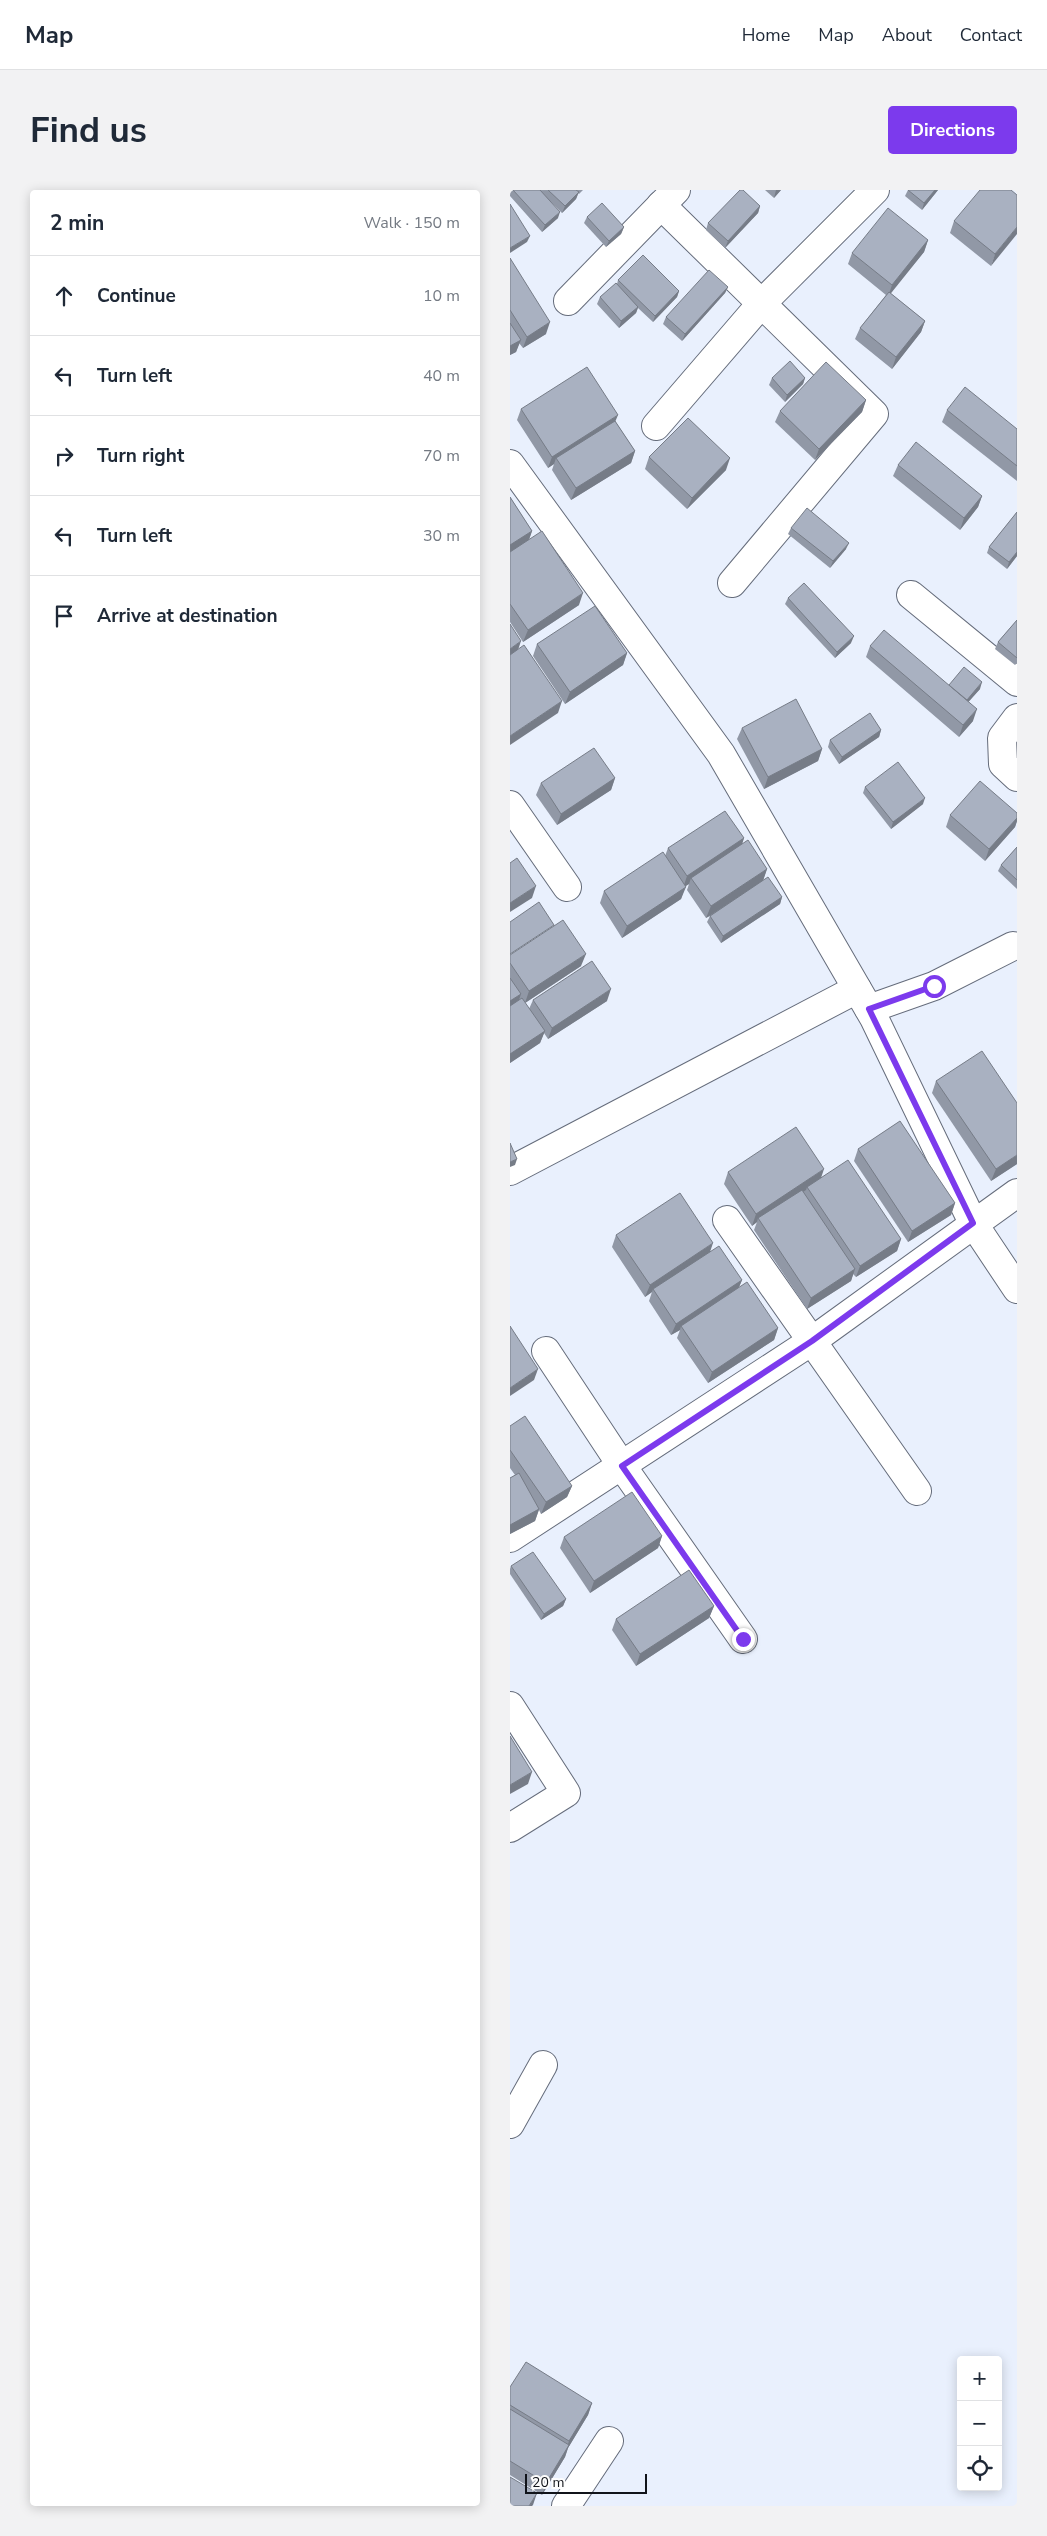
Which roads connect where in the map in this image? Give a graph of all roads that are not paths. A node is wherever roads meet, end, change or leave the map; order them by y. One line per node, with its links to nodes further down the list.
1 (875, 190): 4 (street)
2 (668, 198): 3 (street); 4 (street)
3 (568, 301)
4 (761, 304): 5 (street); 7 (street)
5 (656, 426)
6 (510, 464): 15 (street)
7 (732, 583)
8 (912, 595): 9 (street)
9 (1017, 682)
10 (1017, 718): 11 (street)
11 (1017, 776)
12 (510, 806): 13 (street)
13 (567, 887)
14 (1013, 946): 15 (street)
15 (863, 999): 16 (street); 19 (street)
16 (510, 1171)
17 (1017, 1193): 19 (street)
18 (726, 1220): 21 (street)
19 (973, 1223): 20 (street); 21 (street)
20 (1017, 1289)
21 (812, 1341): 23 (street); 24 (street)
22 (546, 1351): 23 (street)
23 (622, 1466): 25 (street); 26 (street)
24 (917, 1491)
25 (510, 1538)
26 (743, 1639)
27 (510, 1706): 28 (street)
28 (510, 1828)
29 (543, 2065): 30 (street)
30 (510, 2124)
31 (609, 2441): 32 (street)
32 (566, 2506)

